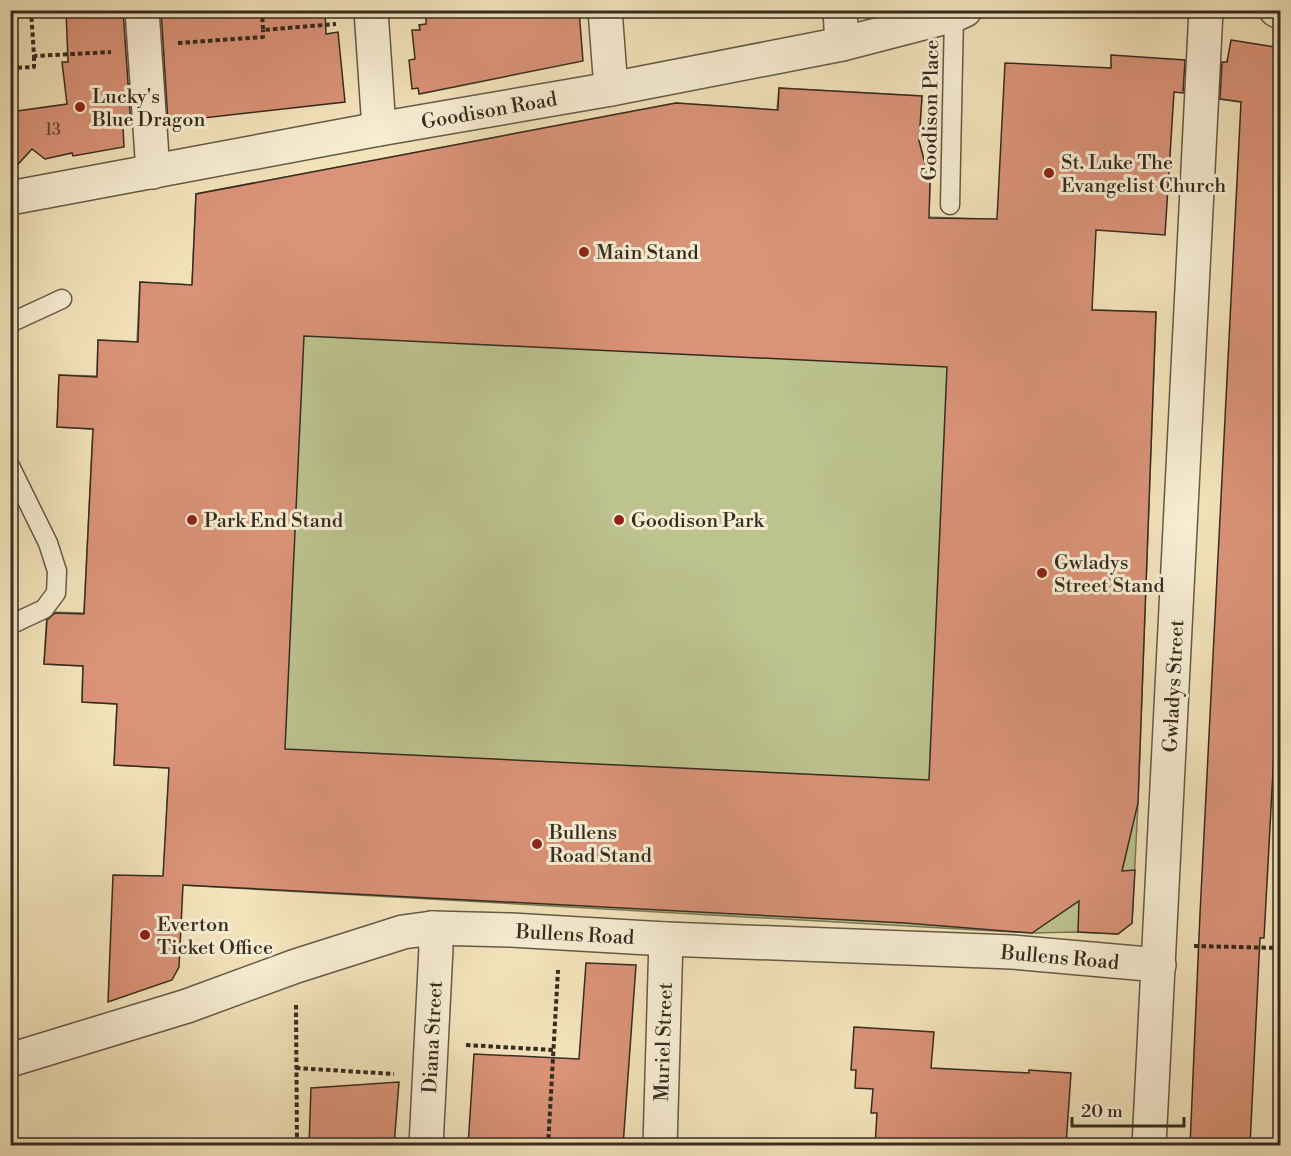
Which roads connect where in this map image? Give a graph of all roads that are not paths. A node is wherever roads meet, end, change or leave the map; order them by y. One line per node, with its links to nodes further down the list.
1 (142, 10): 12 (street)
2 (605, 10): 10 (street)
3 (840, 10): 9 (street)
4 (1206, 10): 21 (street, Gwladys Street)
5 (1276, 10): 6 (street)
6 (1281, 12)
7 (959, 13): 9 (street, Goodison Road); 14 (lane, Goodison Place)
8 (371, 16): 11 (street)
9 (842, 44): 10 (street, Goodison Road)
10 (611, 89): 11 (street, Goodison Road)
11 (379, 129): 12 (street, Goodison Road)
12 (153, 172): 13 (street, Goodison Road)
13 (10, 198)
14 (950, 205)
15 (62, 299): 16 (lane)
16 (10, 323)
17 (10, 466): 18 (lane)
18 (10, 625)
19 (432, 928): 20 (street, Bullens Road); 22 (street, Bullens Road); 23 (street, Diana Street)
20 (666, 939): 21 (street, Bullens Road); 24 (street, Muriel Street)
21 (1159, 955): 25 (street, Gwladys Street)
22 (10, 1060)
23 (426, 1146)
24 (660, 1146)
25 (1149, 1146)

